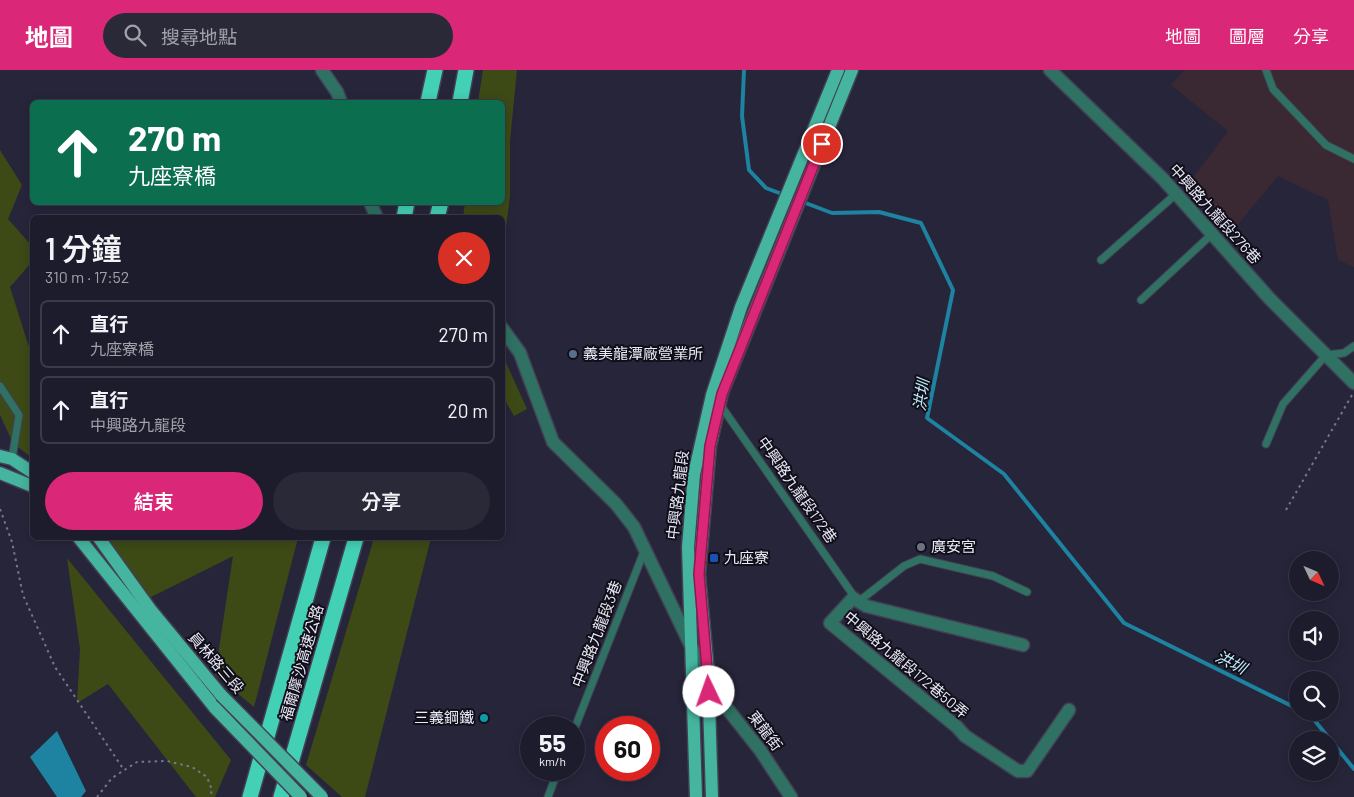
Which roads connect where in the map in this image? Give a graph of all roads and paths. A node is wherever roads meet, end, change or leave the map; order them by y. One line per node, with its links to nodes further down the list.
1 (322, 70): 8 (street)
2 (435, 70): 9 (highway)
3 (466, 70): 10 (highway)
4 (838, 70): 13 (main road)
5 (852, 70): 13 (main road)
6 (1050, 70): 12 (street, 中興路九龍段276巷)
7 (1266, 70): 11 (lane)
8 (340, 100)
9 (428, 100)
10 (460, 100)
11 (1354, 158)
12 (1176, 194): 14 (street, 中興路九龍段276巷); 15 (lane)
13 (788, 212): 23 (main road, 中興路九龍段)
14 (1212, 234): 16 (lane); 19 (street, 中興路九龍段276巷)
15 (1101, 260)
16 (1141, 300)
17 (505, 332): 35 (street, 東龍街)
18 (1354, 346): 19 (lane)
19 (1326, 355): 20 (street, 中興路九龍段276巷); 24 (lane)
20 (1354, 383)
21 (0, 386): 25 (lane)
22 (1354, 391): 30 (path)
23 (716, 399): 37 (lane, 中興路九龍段172巷); 39 (main road, 中興路九龍段); 40 (main road, 中興路九龍段)
24 (1266, 444)
25 (6, 458): 26 (main road)
26 (30, 471)
27 (0, 473): 28 (main road)
28 (30, 485)
29 (0, 509): 43 (path)
30 (1286, 510)
31 (81, 540): 49 (main road, 員林路三段, bridge)
32 (100, 540): 50 (main road, 員林路三段, bridge)
33 (322, 540): 47 (highway, 福爾摩沙高速公路)
34 (355, 540): 48 (highway, 福爾摩沙高速公路)
35 (645, 548): 39 (street, 東龍街); 42 (lane, 中興路九龍段3巷)
36 (1028, 592): 37 (lane)
37 (858, 602): 38 (street, 中興路九龍段172巷50弄); 41 (street, 中興路九龍段172巷50弄)
38 (1022, 645)
39 (691, 646): 40 (street, 東龍街); 52 (main road, 中興路九龍段)
40 (708, 672): 53 (main road, 中興路九龍段); 54 (street, 東龍街)
41 (1069, 710)
42 (579, 716)
43 (124, 770): 45 (path); 46 (path)
44 (554, 781): 51 (lane)
45 (97, 797)
46 (210, 797)
47 (250, 797)
48 (281, 797)
49 (301, 797)
50 (322, 797)
51 (548, 797)
52 (696, 797)
53 (712, 797)
54 (791, 797)

